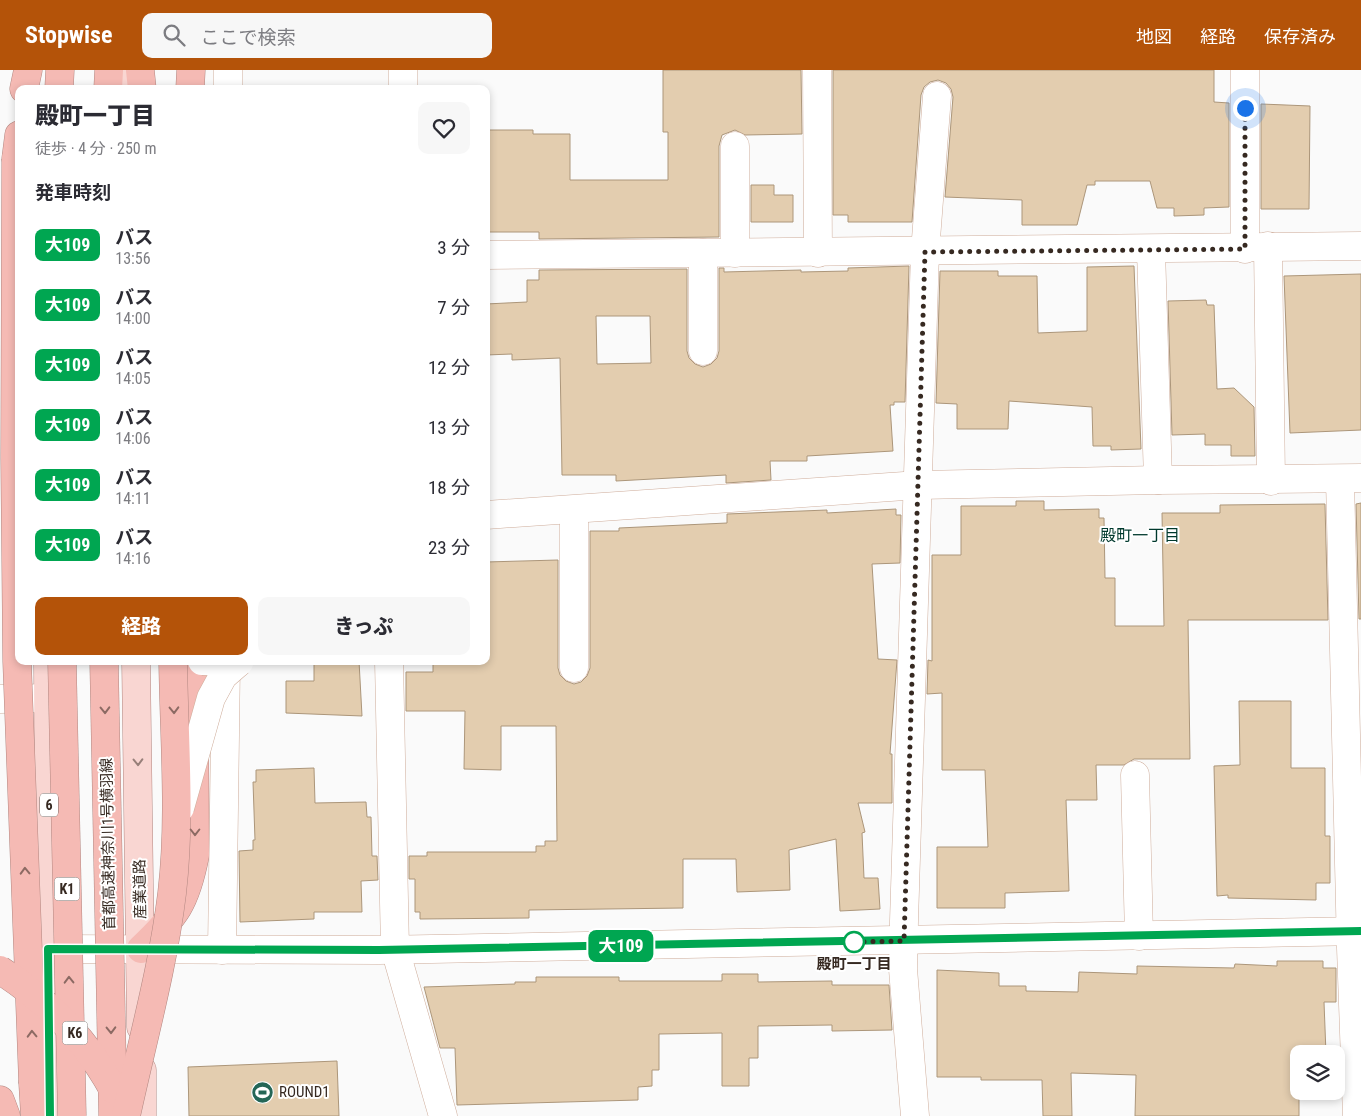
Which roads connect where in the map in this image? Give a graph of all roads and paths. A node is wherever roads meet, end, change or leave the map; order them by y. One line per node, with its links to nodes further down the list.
1 (28, 70): 12 (highway)
2 (36, 70): 13 (main road)
3 (60, 70): 14 (highway)
4 (109, 70): 15 (highway)
5 (127, 70): 16 (main road)
6 (140, 70): 17 (highway)
7 (190, 70): 18 (highway)
8 (228, 70): 19 (street)
9 (403, 70): 20 (street)
10 (817, 70): 30 (street)
11 (1245, 70): 24 (street)
12 (25, 85)
13 (36, 85)
14 (59, 85)
15 (108, 85)
16 (127, 85)
17 (142, 85)
18 (190, 85)
19 (228, 85)
20 (402, 85)
21 (937, 96): 27 (street)
22 (735, 146): 29 (street)
23 (1361, 246): 24 (street)
24 (1257, 248): 26 (street); 36 (street)
25 (15, 249): 32 (street)
26 (1151, 250): 27 (street); 35 (street)
27 (925, 252): 30 (street); 37 (street)
28 (703, 253): 29 (street); 31 (street); 33 (street)
29 (735, 253): 30 (street)
30 (818, 253)
31 (490, 255)
32 (0, 262)
33 (703, 351)
34 (1351, 479): 36 (street); 55 (street)
35 (1158, 480): 36 (street); 37 (street)
36 (1271, 481)
37 (919, 486): 38 (street); 57 (street)
38 (574, 510): 39 (street); 50 (street)
39 (490, 515)
40 (17, 665): 65 (highway, one-way to 40, bridge)
41 (48, 665): 51 (main road, 6)
42 (62, 665): 67 (highway, K1, one-way to 42, bridge)
43 (104, 665): 68 (highway, 首都高速神奈川1号横羽線, one-way to 68, bridge)
44 (136, 665): 59 (main road, 産業道路, one-way to 59)
45 (173, 665): 54 (highway, one-way to 54, bridge)
46 (194, 665): 59 (highway, one-way to 59)
47 (226, 665): 61 (street)
48 (236, 665): 54 (street, bridge)
49 (389, 665): 60 (street)
50 (574, 668)
51 (48, 698): 52 (street); 58 (main road, 6)
52 (0, 699)
53 (1135, 775): 56 (street)
54 (176, 821): 69 (highway, bridge)
55 (1356, 931): 56 (street); 73 (street)
56 (1139, 936): 57 (street)
57 (904, 941): 60 (street); 72 (street)
58 (48, 949): 59 (street); 66 (main road, 6)
59 (141, 949): 61 (street); 70 (main road, 産業道路)
60 (395, 949): 61 (street); 71 (street)
61 (222, 950)
62 (0, 970): 69 (highway, K6, bridge)
63 (0, 1100): 64 (highway)
64 (6, 1116)
65 (35, 1116)
66 (50, 1116)
67 (72, 1116)
68 (113, 1116)
69 (127, 1116)
70 (142, 1116)
71 (443, 1116)
72 (915, 1116)
73 (1358, 1116)

